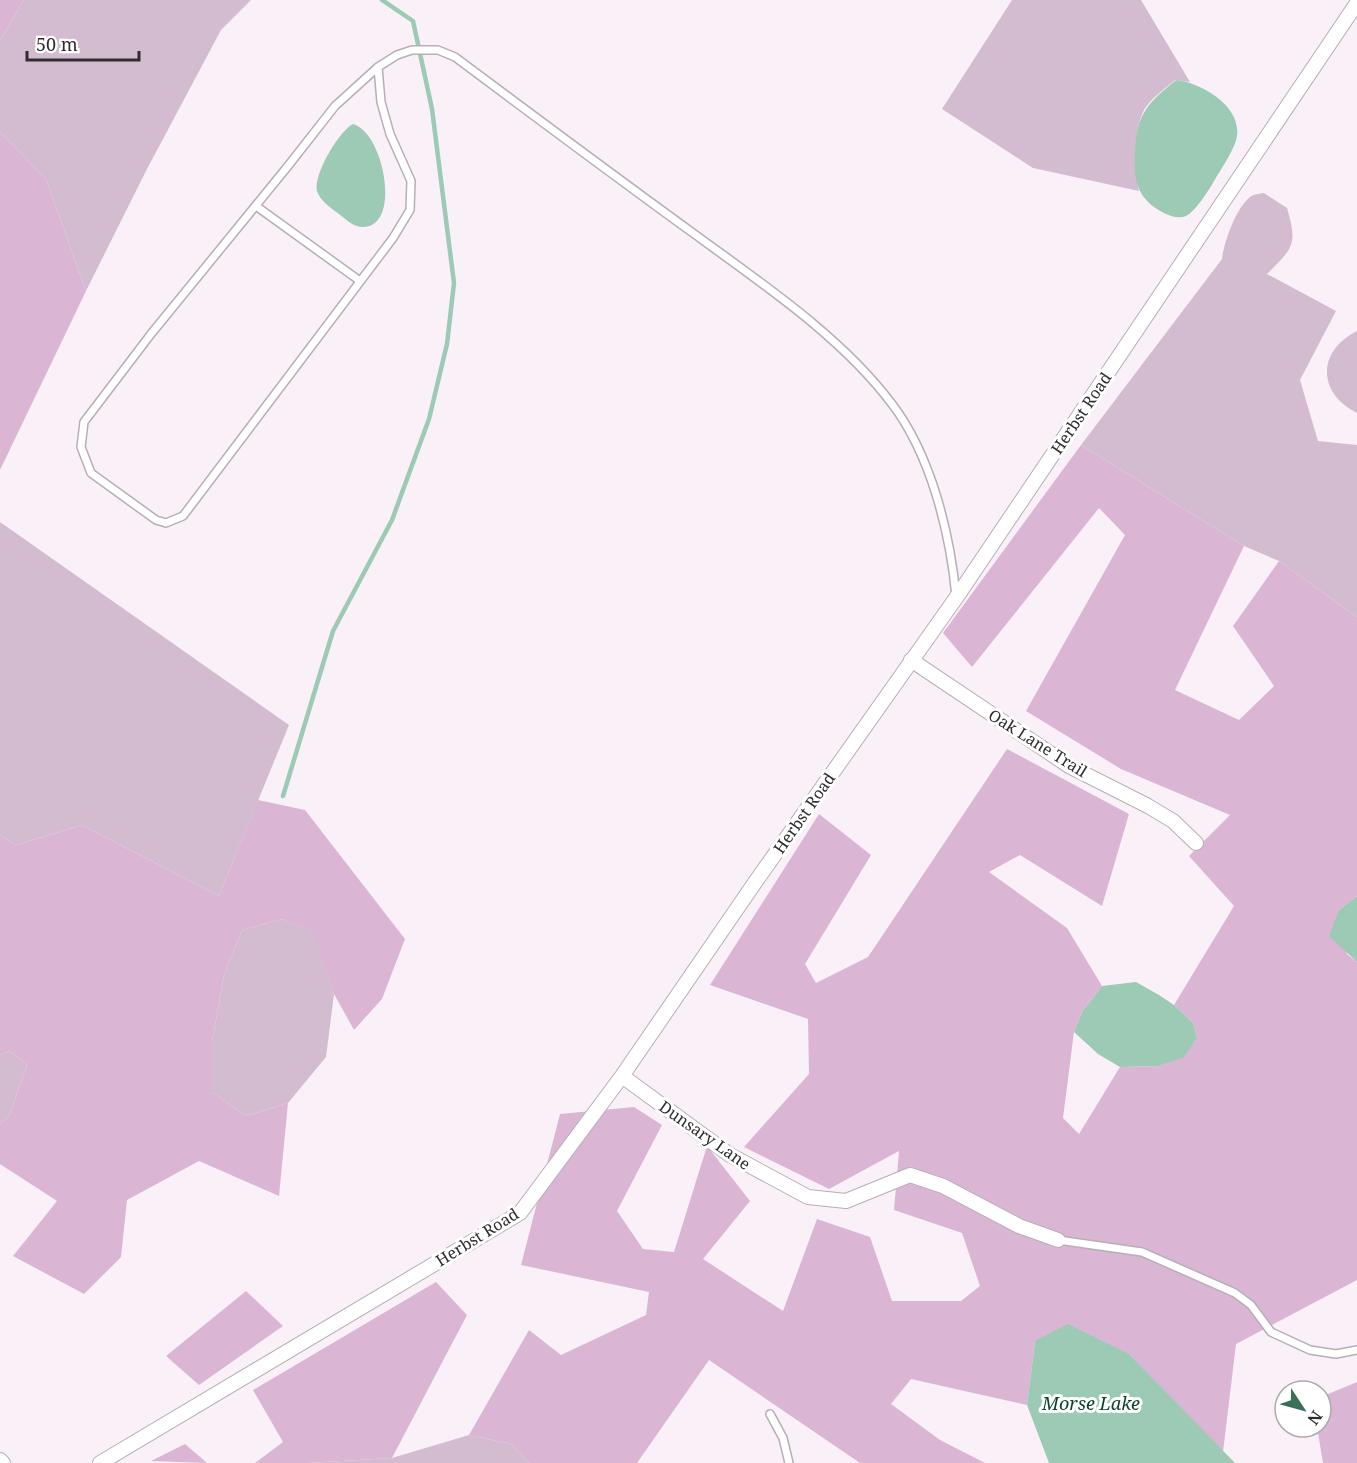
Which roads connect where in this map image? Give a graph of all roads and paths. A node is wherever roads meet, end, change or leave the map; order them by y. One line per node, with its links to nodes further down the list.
1 (1357, 3): 5 (street, Herbst Road)
2 (378, 67): 3 (lane); 4 (lane); 5 (lane)
3 (256, 206): 4 (lane); 4 (lane)
4 (360, 281)
5 (956, 598): 6 (street, Herbst Road)
6 (911, 660): 7 (street, Oak Lane Trail); 8 (street, Herbst Road)
7 (1196, 843)
8 (622, 1076): 9 (street, Dunsary Lane); 14 (street, Herbst Road)
9 (1058, 1240): 10 (lane)
10 (1357, 1350)
11 (770, 1414): 15 (lane)
12 (0, 1460): 13 (street)
13 (3, 1463)
14 (100, 1463)
15 (789, 1463)

